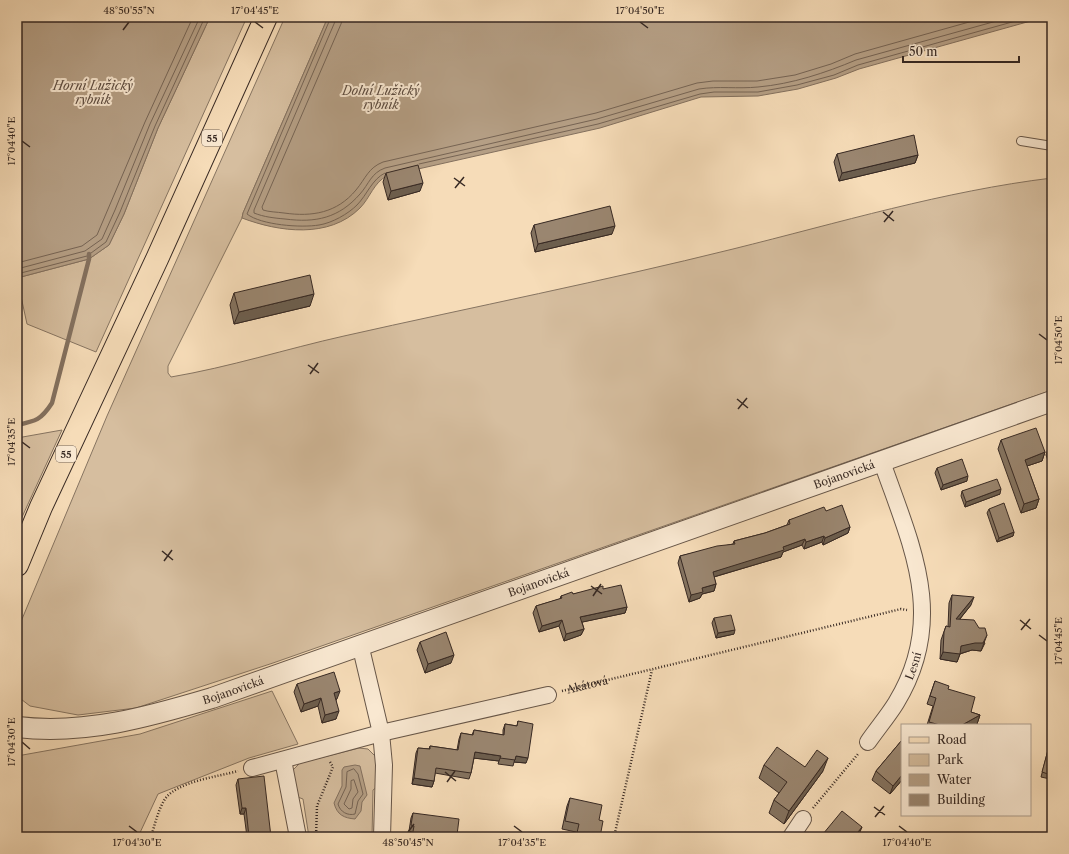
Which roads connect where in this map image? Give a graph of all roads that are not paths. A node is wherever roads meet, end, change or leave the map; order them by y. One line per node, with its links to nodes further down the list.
1 (266, 17): 6 (main road, 55)
2 (1021, 141): 3 (lane)
3 (1052, 146)
4 (1052, 401): 5 (street, Bojanovická)
5 (882, 462): 7 (street, Bojanovická); 11 (street, Lesní)
6 (17, 565)
7 (360, 644): 9 (street, Bojanovická); 10 (street)
8 (548, 695): 10 (street)
9 (17, 727)
10 (381, 733): 12 (street); 16 (street)
11 (868, 742)
12 (283, 760): 13 (street); 15 (street)
13 (252, 768)
14 (803, 819): 17 (street)
15 (298, 837)
16 (382, 837)
17 (791, 837)

